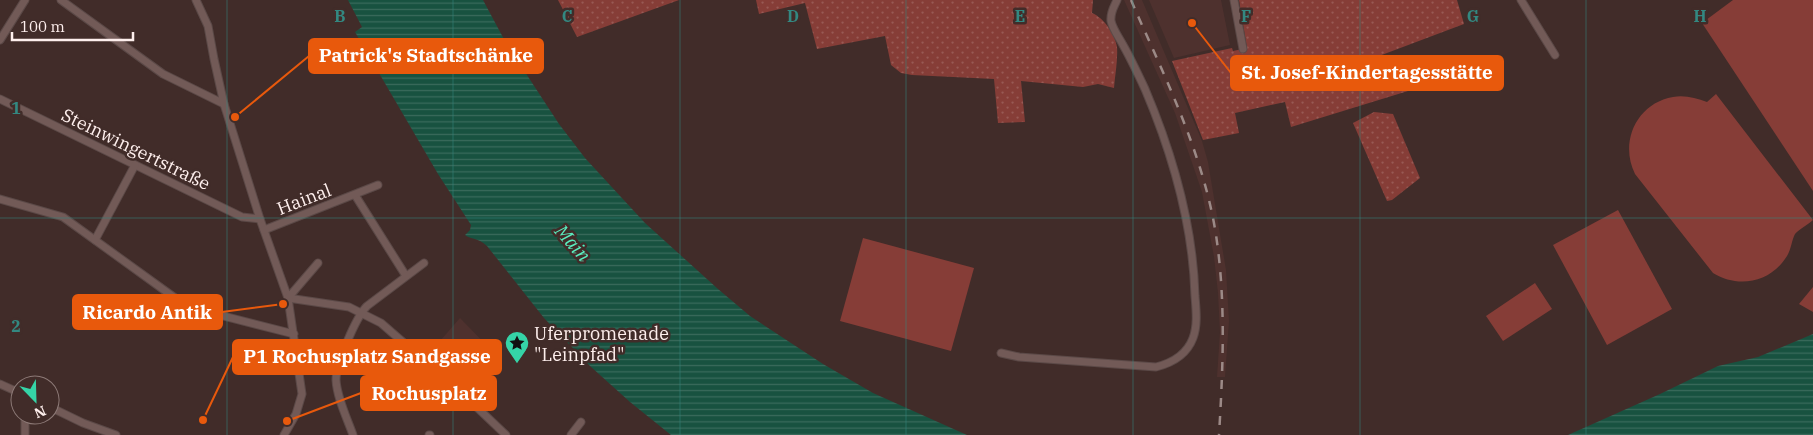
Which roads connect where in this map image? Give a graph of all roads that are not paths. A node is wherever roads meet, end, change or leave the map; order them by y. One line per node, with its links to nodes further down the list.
1 (25, 0): 7 (street)
2 (61, 0): 12 (street)
3 (196, 0): 12 (street)
4 (1117, 0): 26 (street)
5 (1234, 0): 9 (street)
6 (1521, 0): 10 (street)
7 (3, 27): 8 (street)
8 (0, 40)
9 (1243, 49)
10 (1555, 55)
11 (0, 99): 13 (street, Steinwingertstraße)
12 (224, 104): 17 (street)
13 (135, 165): 17 (street, Steinwingertstraße); 19 (street)
14 (378, 184): 15 (street, Hainal)
15 (355, 195): 18 (street, Hainal); 22 (street, Hainal)
16 (0, 199): 19 (street)
17 (260, 219): 18 (street)
18 (264, 230): 23 (street)
19 (95, 240): 25 (street)
20 (318, 263): 23 (street)
21 (424, 263): 22 (street)
22 (406, 276): 24 (street)
23 (288, 298): 24 (street); 25 (street)
24 (361, 312): 31 (street); 32 (street)
25 (294, 334): 30 (street)
26 (1001, 353)
27 (60, 412): 29 (street)
28 (581, 422): 33 (street)
29 (116, 435)
30 (284, 435)
31 (353, 435)
32 (506, 435)
33 (571, 435)

